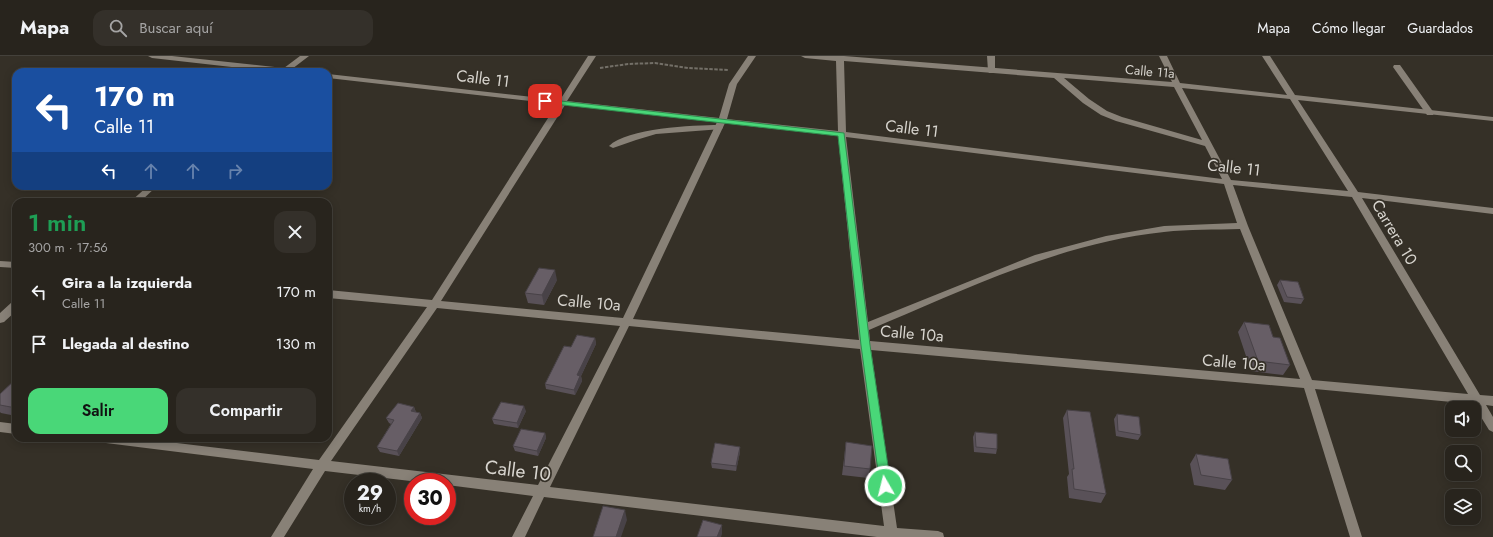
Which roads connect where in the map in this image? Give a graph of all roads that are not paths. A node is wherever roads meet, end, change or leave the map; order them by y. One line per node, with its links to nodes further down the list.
1 (152, 56): 11 (street)
2 (305, 56): 12 (street)
3 (592, 56): 18 (street)
4 (752, 56): 21 (street)
5 (805, 56): 9 (street, Calle 11a)
6 (991, 56): 13 (street)
7 (1163, 56): 16 (street)
8 (1266, 56): 17 (street, Carrera 10)
9 (840, 57): 13 (street, Calle 11a); 22 (street)
10 (1397, 66): 19 (street)
11 (258, 68)
12 (289, 68)
13 (992, 71): 15 (street, Calle 11a)
14 (332, 76): 18 (street, Calle 11)
15 (1057, 76): 16 (street, Calle 11a); 23 (street)
16 (1177, 85): 17 (street, Calle 11a); 23 (street)
17 (1292, 98): 19 (street, Calle 11a); 27 (street, Carrera 10)
18 (561, 102): 21 (street, Calle 11); 34 (street)
19 (1430, 113): 20 (street, Calle 11a)
20 (1493, 119)
21 (720, 124): 22 (street, Calle 11); 24 (street); 37 (street)
22 (842, 134): 25 (street, Calle 11); 38 (street)
23 (1208, 144): 25 (street)
24 (613, 146)
25 (1228, 182): 27 (street, Calle 11); 30 (street)
26 (148, 190): 28 (street)
27 (1354, 194): 29 (street, Calle 11); 41 (street, Carrera 10)
28 (138, 198)
29 (1493, 211)
30 (1243, 226): 38 (street); 40 (street)
31 (0, 264): 32 (street)
32 (12, 265)
33 (332, 294): 34 (street, Calle 10a)
34 (435, 303): 37 (street, Calle 10a); 47 (street)
35 (12, 308): 36 (street)
36 (0, 319)
37 (627, 321): 39 (street, Calle 10a); 48 (street)
38 (863, 328): 39 (street)
39 (865, 345): 40 (street, Calle 10a); 49 (street)
40 (1308, 385): 41 (street, Calle 10a); 53 (street)
41 (1476, 399): 42 (street, Calle 10a); 44 (street, Carrera 10)
42 (1493, 401)
43 (0, 427): 45 (street)
44 (1493, 427)
45 (12, 428)
46 (128, 442): 47 (street, Calle 10)
47 (322, 465): 48 (street, Calle 10); 50 (street)
48 (540, 491): 49 (street, Calle 10); 51 (street)
49 (892, 535): 52 (street, Calle 10)
50 (277, 537)
51 (518, 537)
52 (938, 537)
53 (1356, 537)

